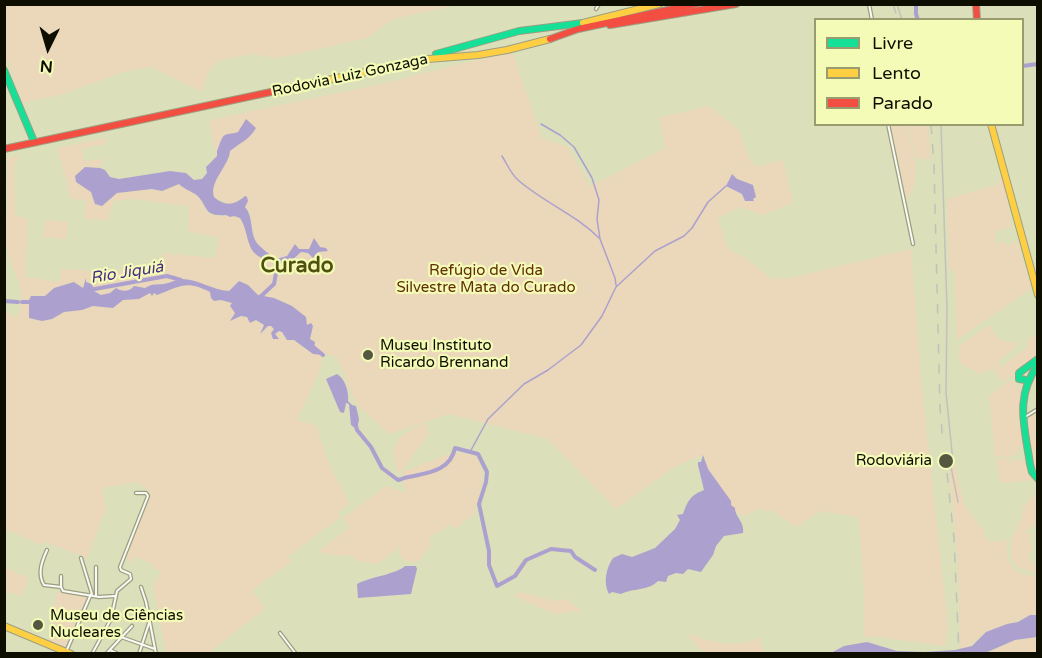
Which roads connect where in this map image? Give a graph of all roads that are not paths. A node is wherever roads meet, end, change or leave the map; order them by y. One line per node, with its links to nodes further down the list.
1 (599, 4): 6 (street)
2 (659, 4): 7 (main road)
3 (674, 4): 7 (main road, Rodovia Luiz Gonzaga)
4 (696, 4): 8 (main road, Rodovia Luiz Gonzaga)
5 (736, 4): 8 (main road)
6 (596, 9)
7 (577, 24): 9 (main road, Rodovia Luiz Gonzaga)
8 (598, 24): 11 (main road, Rodovia Luiz Gonzaga)
9 (529, 30): 10 (main road, Rodovia Luiz Gonzaga); 11 (main road)
10 (500, 36): 12 (main road); 16 (main road, Rodovia Luiz Gonzaga)
11 (531, 44): 12 (main road, Rodovia Luiz Gonzaga)
12 (507, 50): 17 (main road, Rodovia Luiz Gonzaga)
13 (4, 70): 16 (main road)
14 (888, 126): 18 (street)
15 (992, 126): 19 (main road)
16 (33, 139): 17 (main road, Rodovia Luiz Gonzaga)
17 (4, 147)
18 (913, 244)
19 (1036, 287): 20 (main road)
20 (1038, 295)
21 (1038, 359): 23 (main road)
22 (1038, 365): 23 (main road)
23 (1026, 380): 25 (main road)
24 (1038, 409): 25 (street)
25 (1024, 418): 26 (main road)
26 (1038, 479)
27 (136, 493): 36 (street)
28 (47, 550): 32 (street)
29 (81, 558): 34 (street)
30 (96, 567): 35 (street)
31 (61, 576): 32 (street)
32 (61, 586): 34 (street)
33 (141, 587): 37 (street)
34 (91, 594): 35 (street); 45 (street)
35 (96, 596): 36 (street)
36 (115, 596): 46 (street)
37 (149, 623): 42 (street); 43 (street)
38 (4, 626): 45 (main road)
39 (132, 626): 41 (street)
40 (280, 633): 51 (street)
41 (121, 638): 42 (street); 44 (street)
42 (142, 646): 43 (street); 49 (street)
43 (156, 649): 50 (street)
44 (110, 650): 47 (street); 48 (street)
45 (69, 653)
46 (92, 654)
47 (106, 654)
48 (118, 654)
49 (139, 654)
50 (156, 654)
51 (296, 654)

